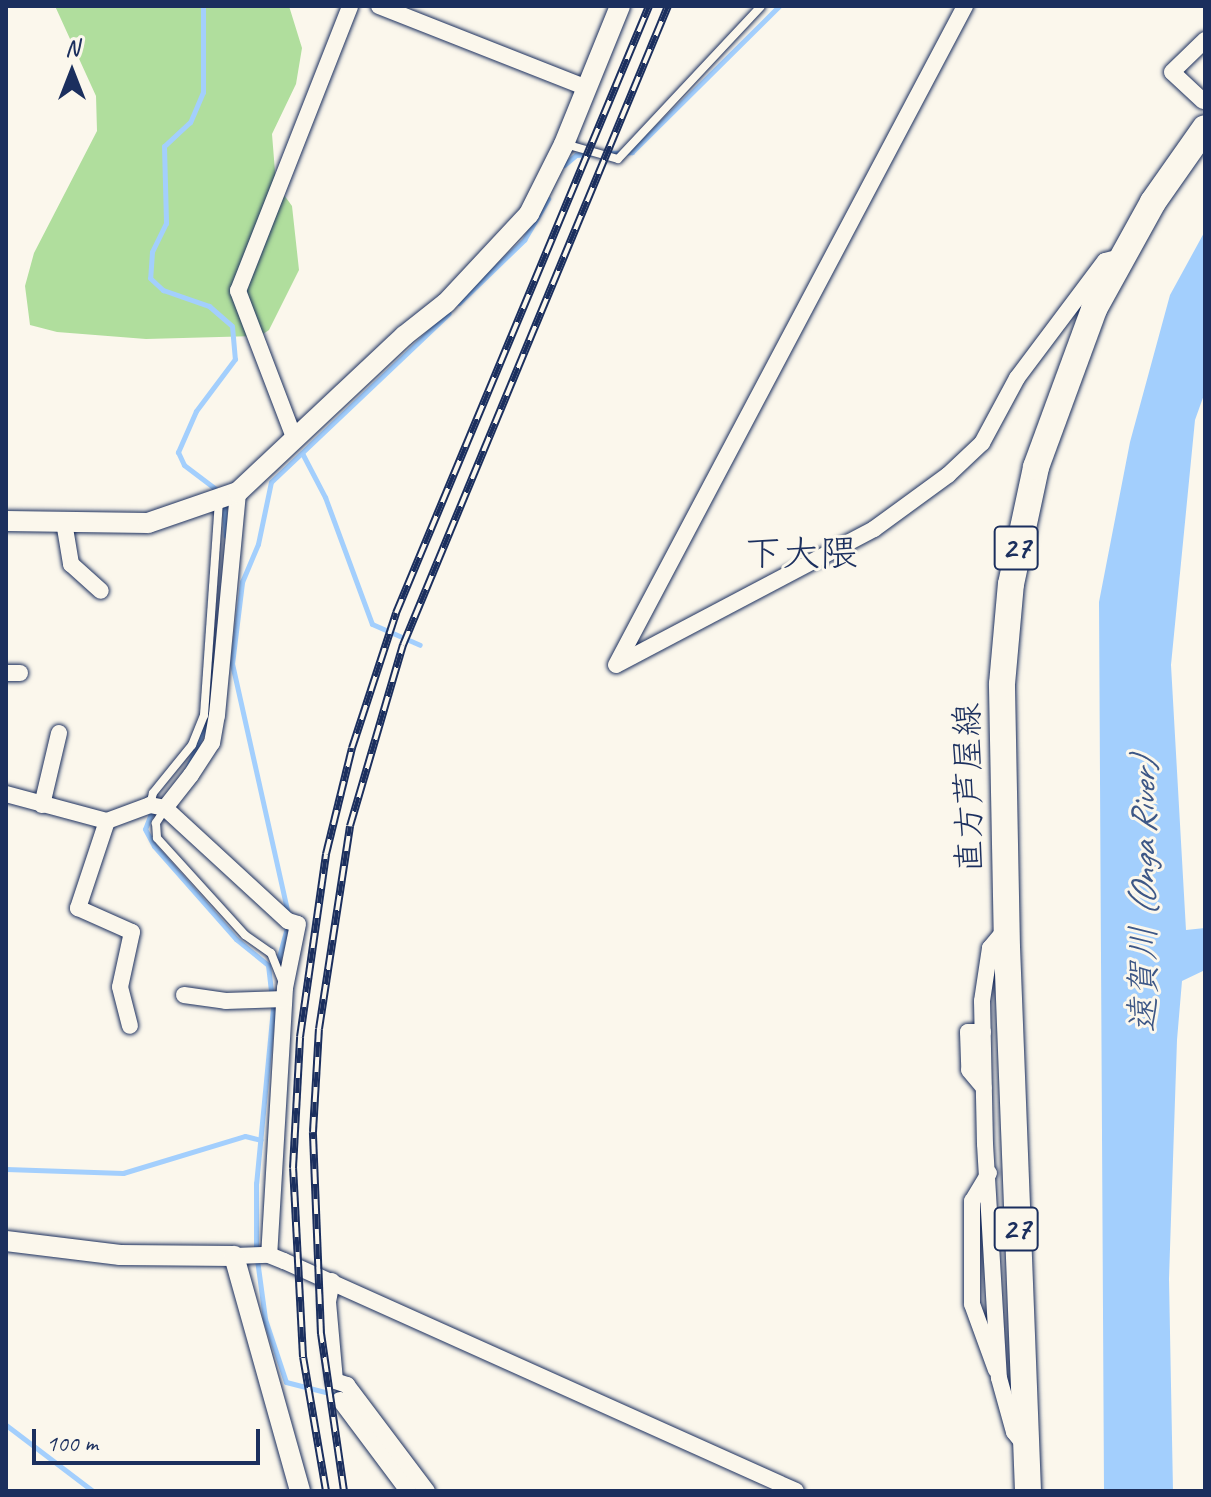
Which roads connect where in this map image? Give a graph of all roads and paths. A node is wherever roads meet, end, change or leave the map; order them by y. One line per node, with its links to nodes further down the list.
1 (350, 6): 12 (street)
2 (379, 6): 7 (street)
3 (620, 6): 7 (street)
4 (761, 6): 10 (lane)
5 (965, 6): 11 (street)
6 (1205, 40): 8 (street)
7 (587, 88): 10 (street)
8 (1204, 101)
9 (1205, 128): 11 (main road, 直方芦屋線 / 27)
10 (564, 144): 12 (street)
11 (1121, 257): 24 (main road, 直方芦屋線 / 27)
12 (295, 440): 13 (street)
13 (238, 492): 14 (street); 18 (street)
14 (219, 501): 16 (street); 18 (lane)
15 (6, 521): 16 (street)
16 (64, 522): 17 (street)
17 (101, 591)
18 (217, 653): 22 (street)
19 (59, 733): 21 (street)
20 (6, 794): 21 (street)
21 (42, 805): 23 (street)
22 (158, 807): 23 (street); 25 (lane); 25 (street)
23 (107, 821): 27 (street)
24 (1006, 929): 28 (street); 34 (main road, 直方芦屋線 / 27)
25 (284, 993): 26 (street); 30 (street)
26 (184, 995)
27 (130, 1026)
28 (989, 1173): 32 (street); 32 (street)
29 (6, 1241): 30 (street)
30 (253, 1256): 31 (street); 35 (street)
31 (332, 1281): 37 (street); 38 (street)
32 (999, 1375): 34 (street)
33 (340, 1400): 36 (street)
34 (1026, 1446): 39 (main road, 直方芦屋線 / 27)
35 (300, 1491)
36 (408, 1491)
37 (427, 1491)
38 (796, 1491)
39 (1028, 1491)

